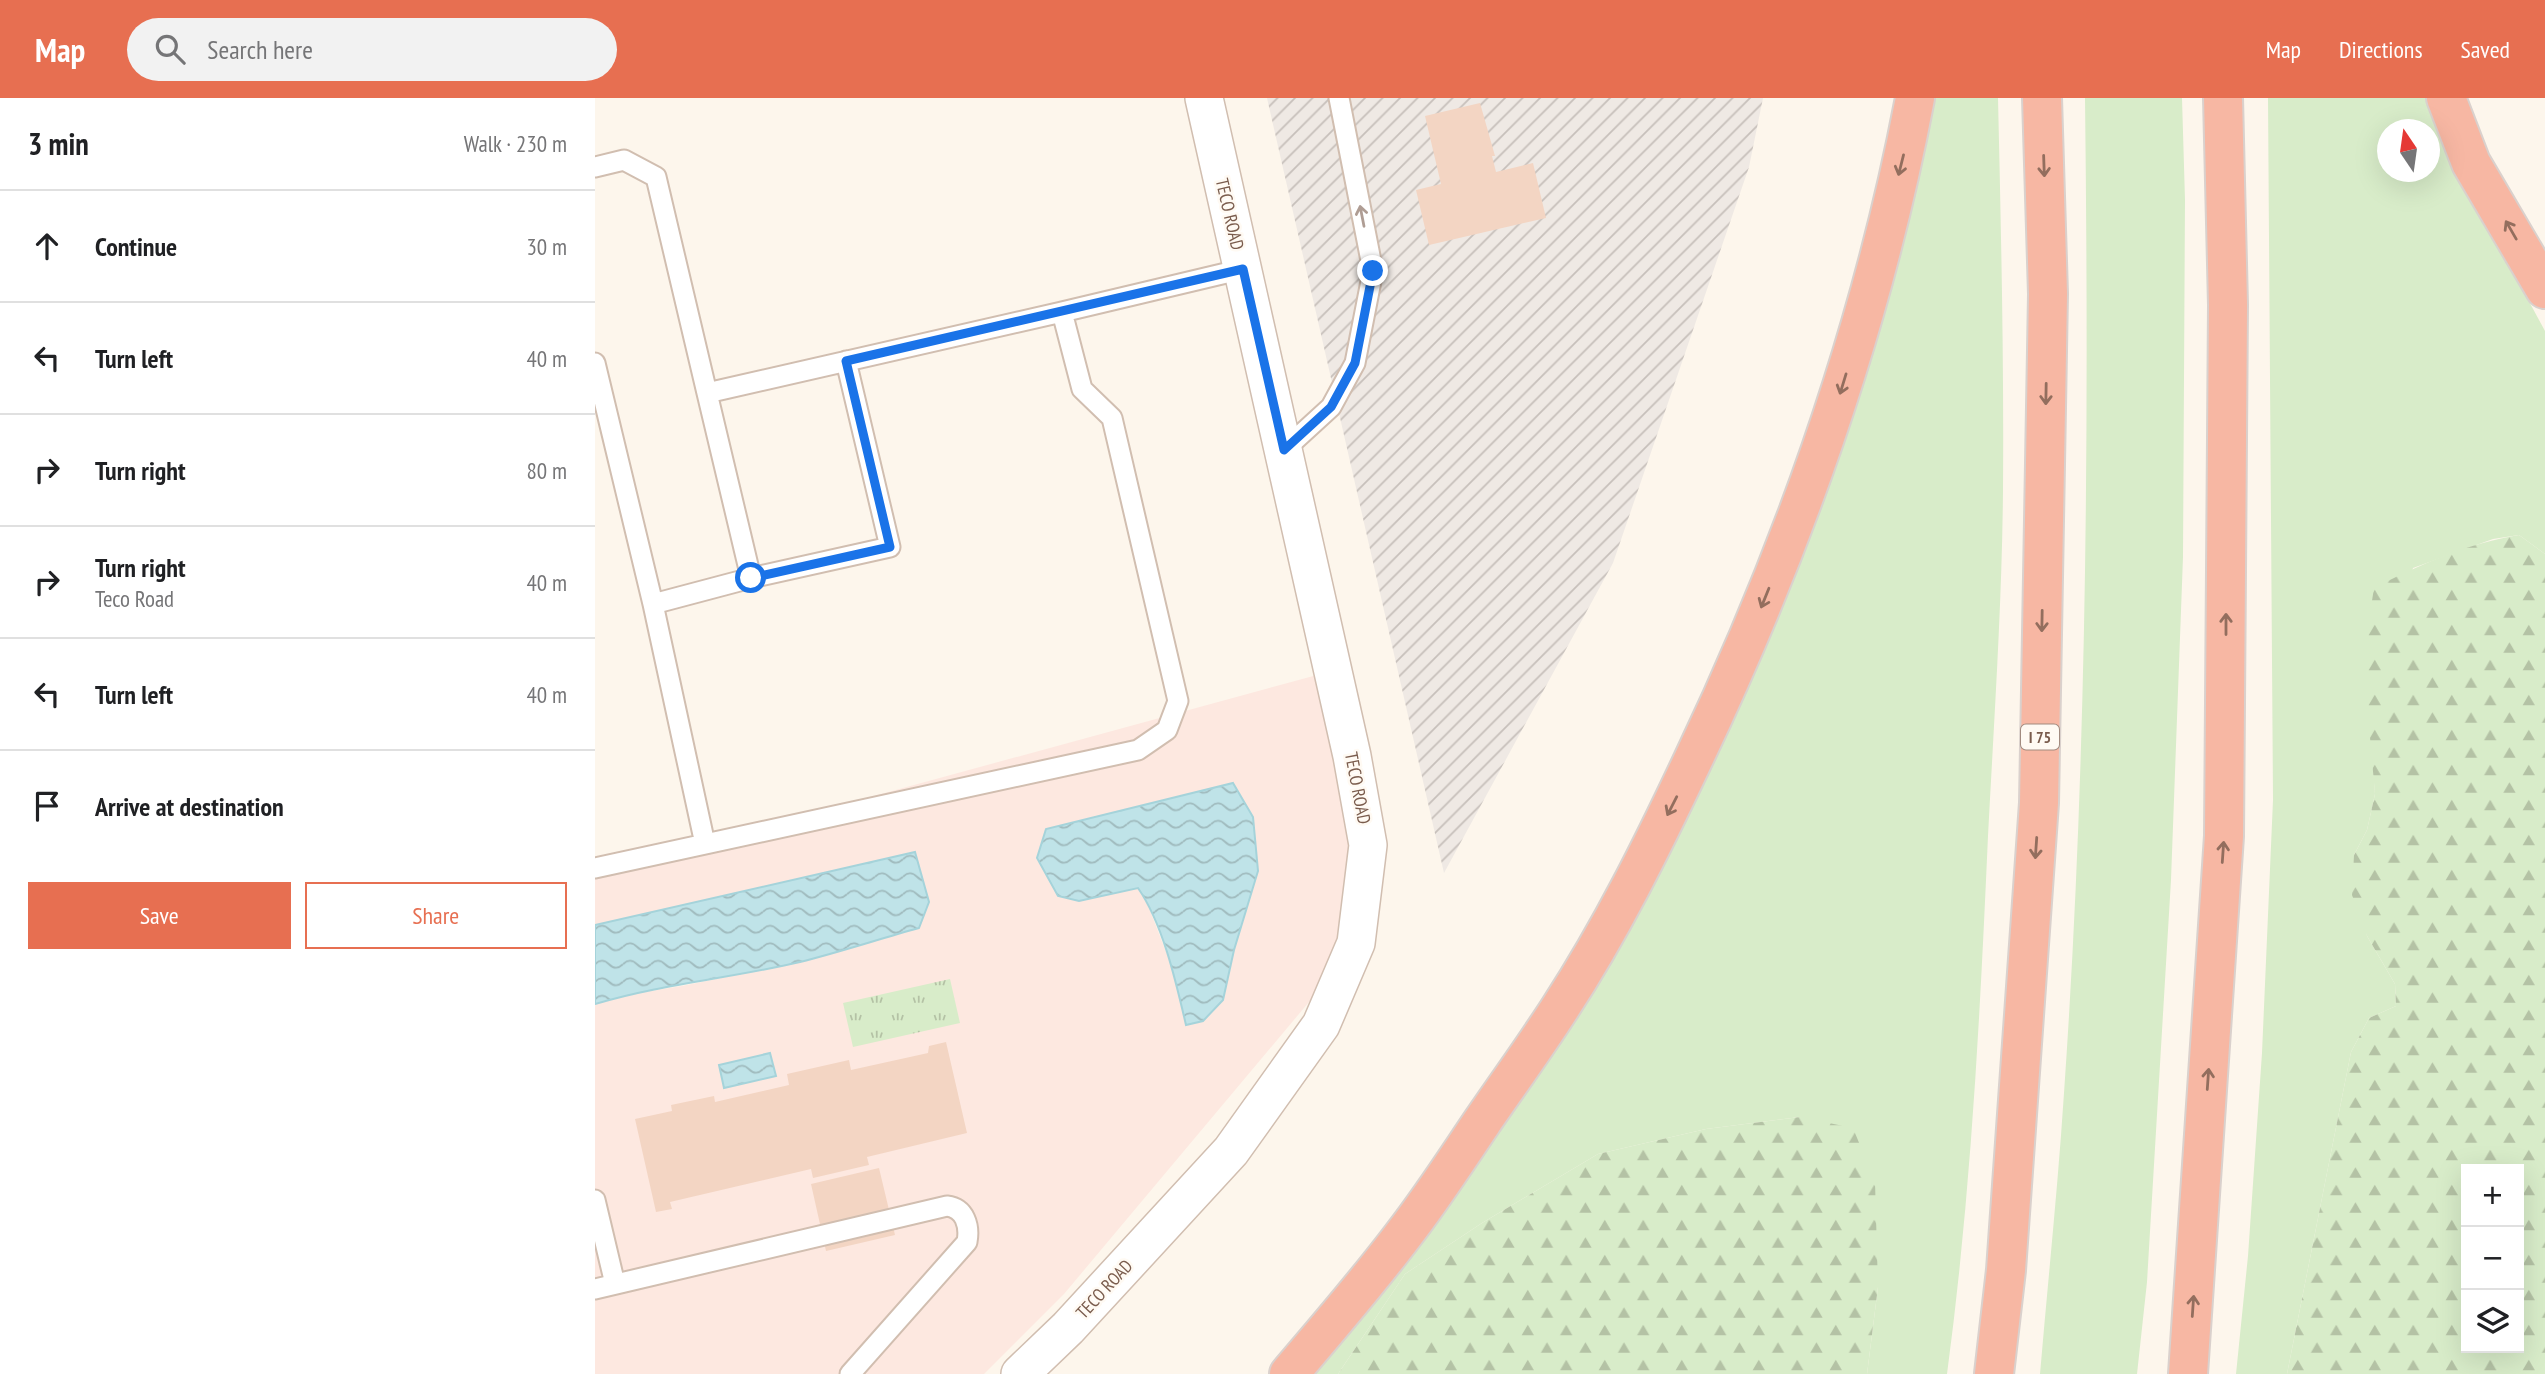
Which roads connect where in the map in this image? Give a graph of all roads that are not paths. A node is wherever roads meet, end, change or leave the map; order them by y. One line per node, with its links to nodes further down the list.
1 (1204, 98): 8 (street, TECO ROAD)
2 (1339, 98): 14 (lane, one-way to 2)
3 (1916, 98): 24 (highway, one-way to 24)
4 (2042, 98): 25 (highway, I 75, one-way to 25)
5 (2223, 98): 26 (highway, one-way to 5)
6 (2446, 98): 9 (highway, one-way to 6)
7 (595, 167): 13 (lane)
8 (1243, 269): 10 (lane); 14 (street, TECO ROAD)
9 (2545, 289)
10 (1062, 312): 11 (lane); 17 (lane)
11 (846, 361): 13 (lane); 15 (lane)
12 (595, 363): 16 (lane)
13 (707, 393): 15 (lane)
14 (1284, 450): 23 (street, TECO ROAD)
15 (751, 578): 16 (lane)
16 (653, 604): 17 (lane)
17 (705, 844): 18 (lane)
18 (595, 868)
19 (595, 1200): 20 (lane)
20 (615, 1284): 21 (lane); 22 (lane)
21 (595, 1289)
22 (849, 1374)
23 (1020, 1374)
24 (1289, 1374)
25 (1994, 1374)
26 (2188, 1374)

